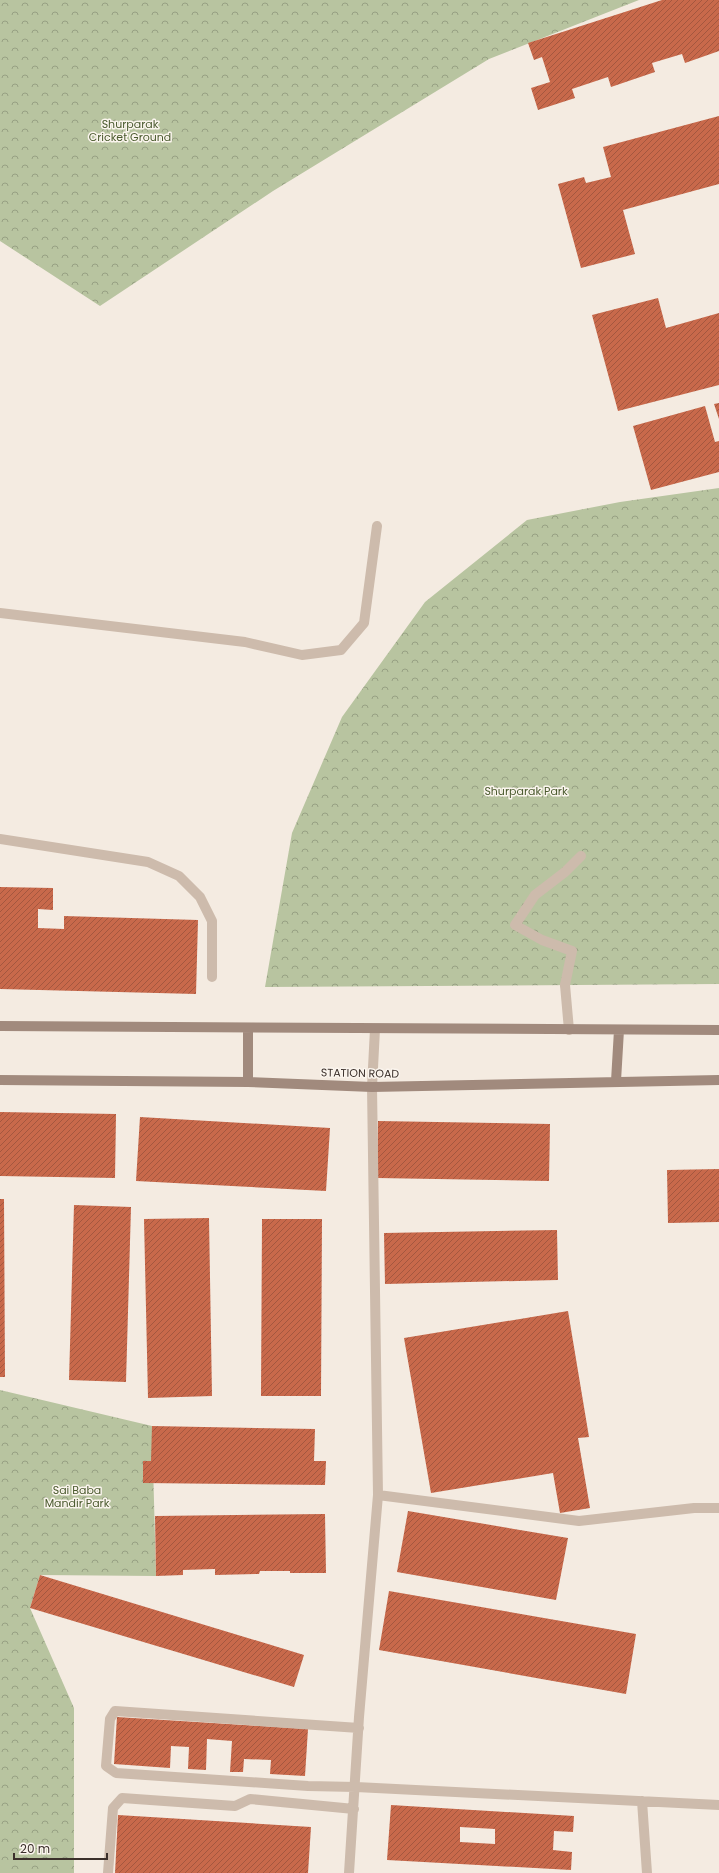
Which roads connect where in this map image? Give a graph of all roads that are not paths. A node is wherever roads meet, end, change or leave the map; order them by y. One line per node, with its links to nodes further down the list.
1 (376, 526): 2 (street)
2 (0, 613)
3 (0, 839): 5 (street)
4 (582, 856): 9 (street)
5 (212, 977)
6 (0, 1026): 7 (main road)
7 (248, 1028): 8 (main road); 15 (main road)
8 (375, 1029): 9 (main road); 16 (street)
9 (569, 1030): 10 (main road)
10 (619, 1030): 11 (main road); 14 (main road)
11 (719, 1030)
12 (0, 1080): 15 (main road, STATION ROAD)
13 (719, 1080): 14 (main road, STATION ROAD)
14 (616, 1081): 16 (main road, STATION ROAD)
15 (248, 1082): 16 (main road, STATION ROAD)
16 (372, 1087): 17 (street)
17 (378, 1495): 18 (street); 19 (street)
18 (719, 1508)
19 (359, 1728): 20 (street); 20 (street)
20 (356, 1786): 21 (street); 23 (street)
21 (642, 1801): 22 (street); 26 (street)
22 (719, 1805)
23 (354, 1808): 24 (street); 25 (street)
24 (108, 1873)
25 (349, 1873)
26 (647, 1873)

